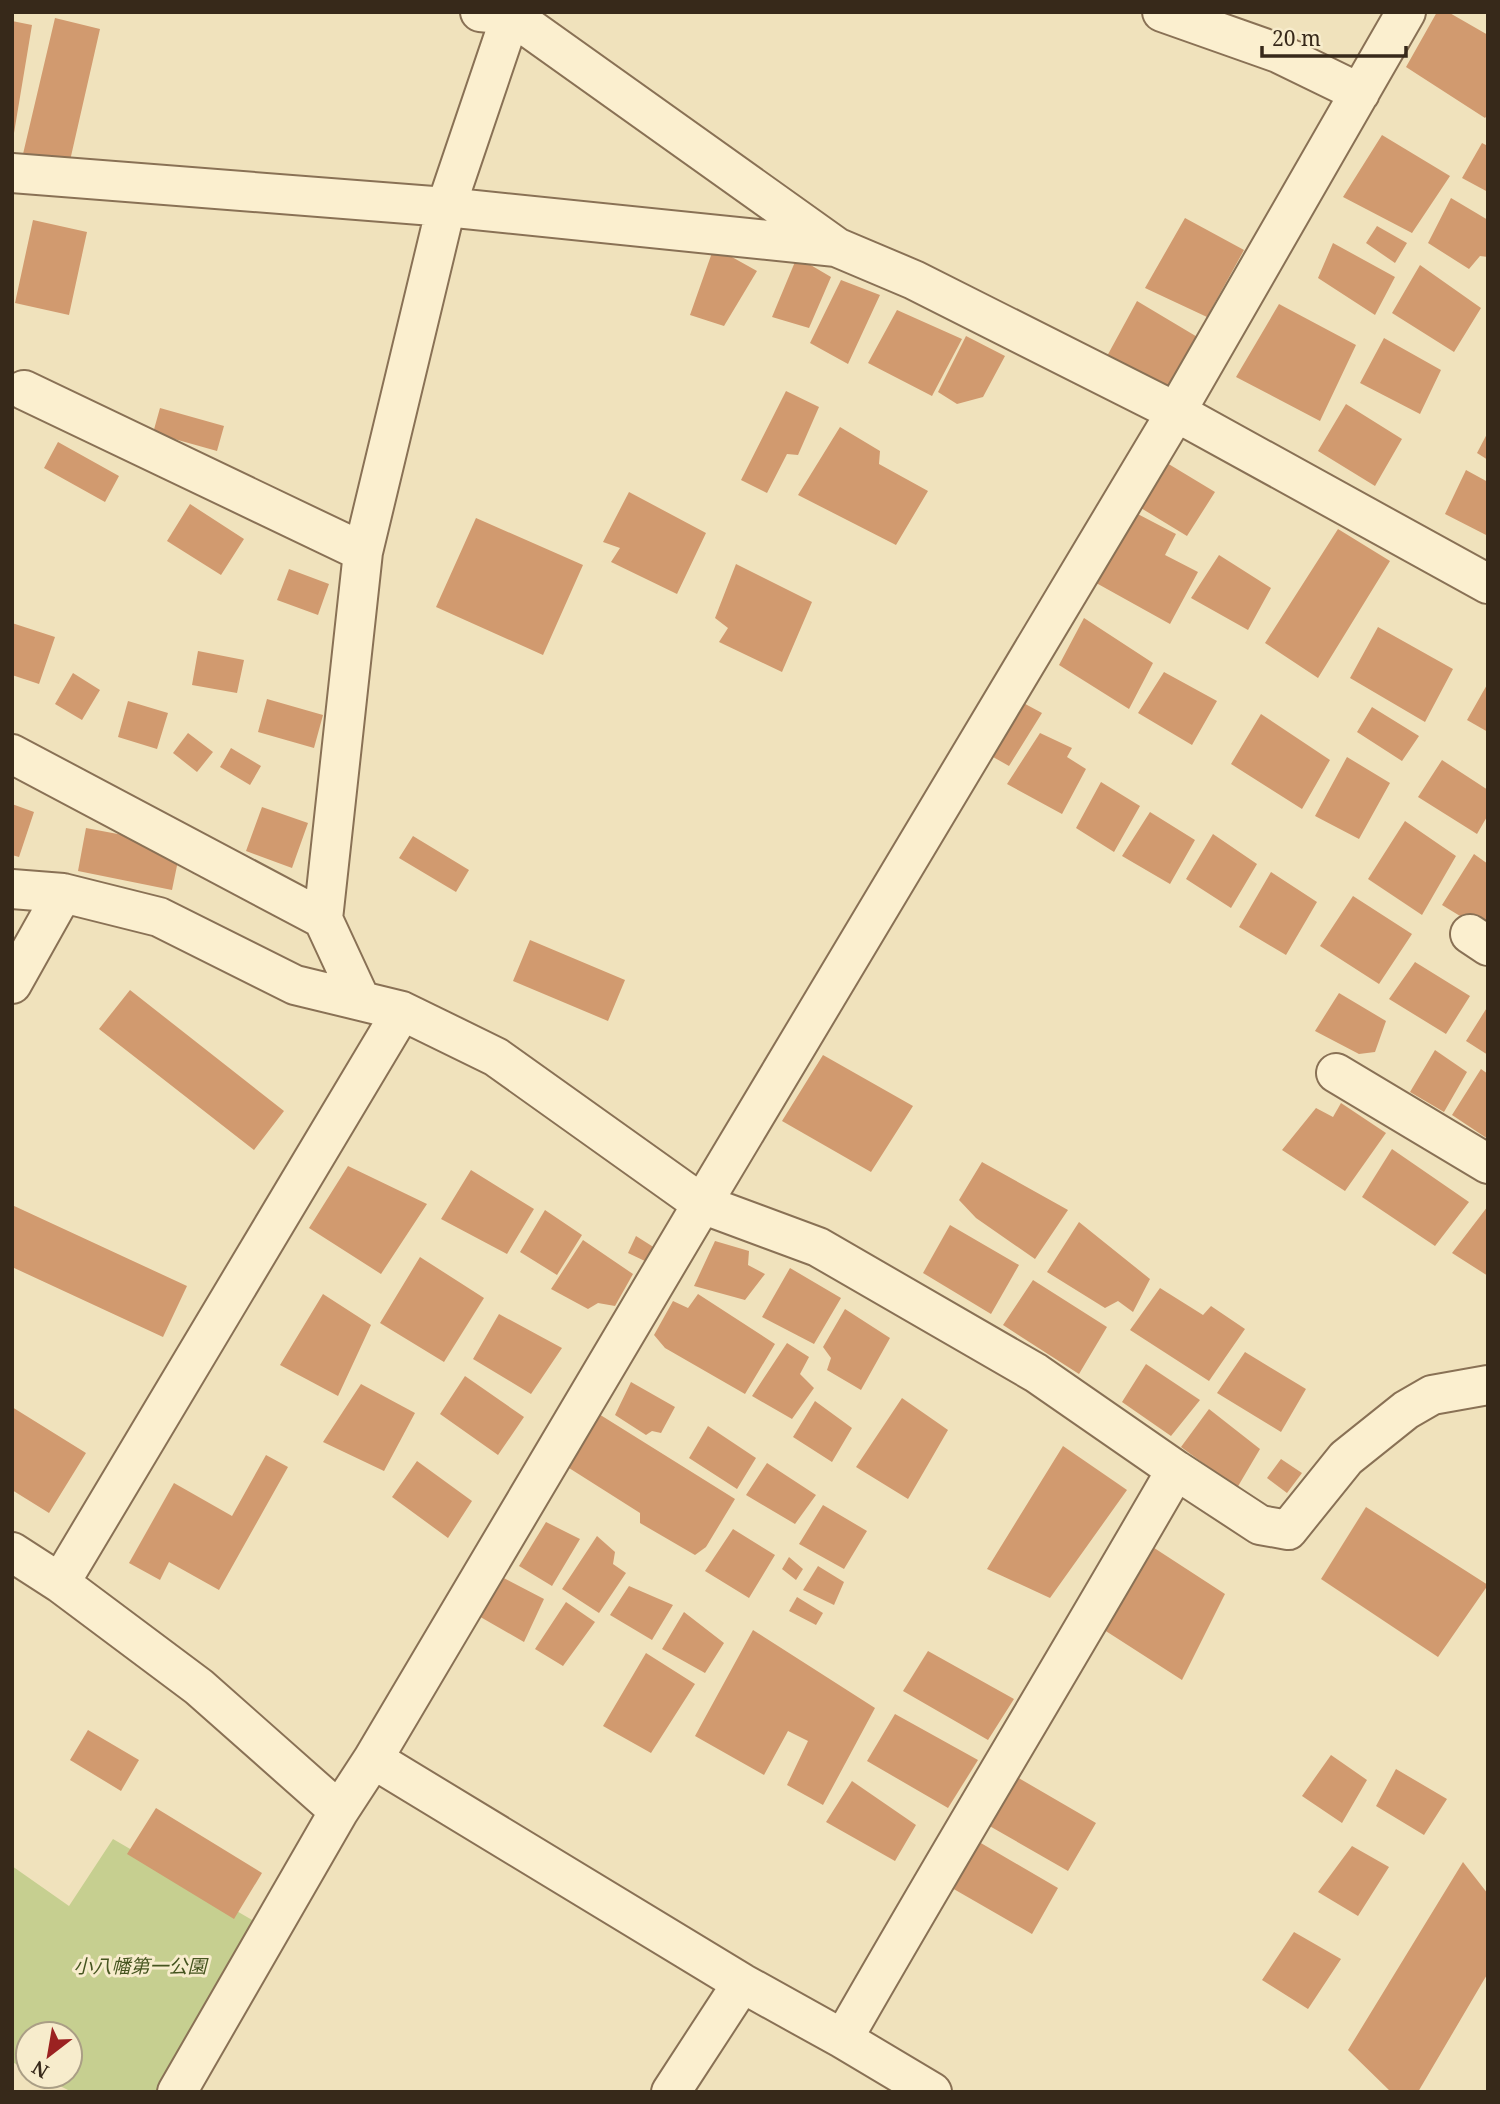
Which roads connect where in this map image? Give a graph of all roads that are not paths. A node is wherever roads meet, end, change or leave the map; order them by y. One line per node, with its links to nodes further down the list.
1 (1162, 12): 4 (street)
2 (1406, 12): 4 (street)
3 (509, 13): 6 (street); 7 (street)
4 (1360, 93): 9 (street)
5 (12, 173): 6 (street)
6 (446, 207): 7 (street); 10 (street)
7 (836, 247): 9 (street)
8 (24, 390): 10 (street)
9 (1175, 412): 11 (street); 21 (street)
10 (363, 552): 15 (street)
11 (1488, 583)
12 (12, 754): 15 (street)
13 (12, 888): 14 (street)
14 (63, 892): 16 (street); 17 (street)
15 (323, 919): 17 (street)
16 (12, 984)
17 (360, 1001): 18 (street)
18 (402, 1012): 21 (street); 25 (street)
19 (1336, 1073): 20 (street)
20 (1488, 1164)
21 (702, 1204): 23 (street); 26 (street)
22 (1488, 1385): 23 (street)
23 (1176, 1471): 29 (street)
24 (12, 1552): 25 (street)
25 (60, 1583): 27 (street)
26 (373, 1759): 27 (street); 28 (street)
27 (339, 1811): 30 (street)
28 (742, 1983): 29 (street); 31 (street)
29 (843, 2039): 32 (street)
30 (177, 2092)
31 (671, 2092)
32 (932, 2092)

